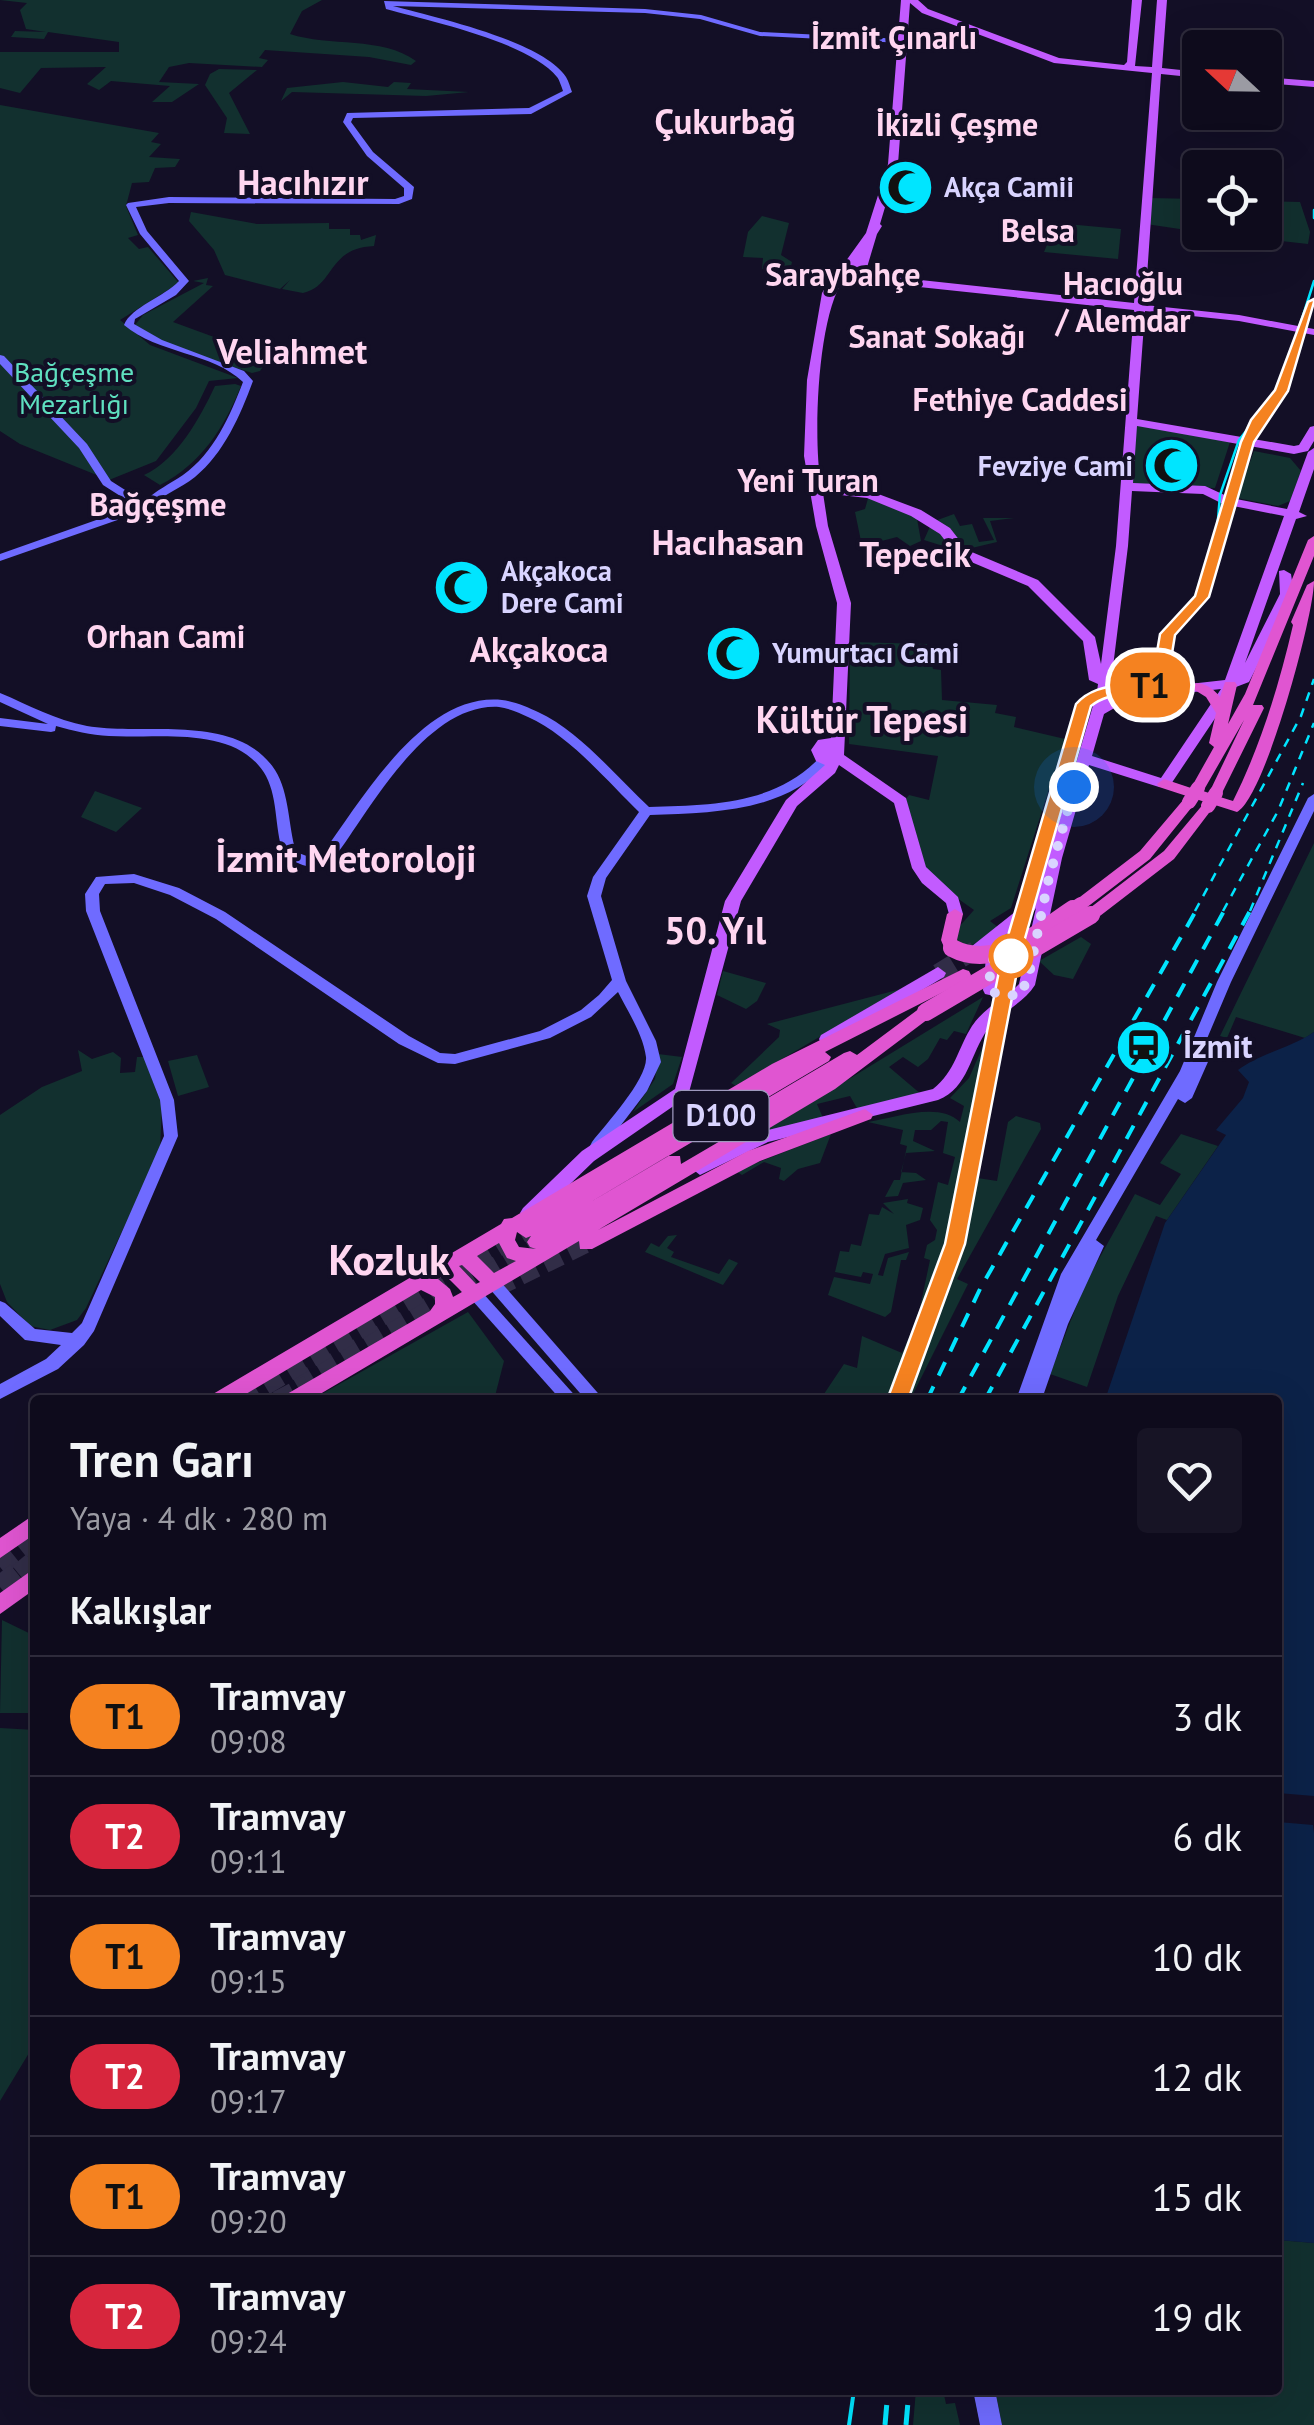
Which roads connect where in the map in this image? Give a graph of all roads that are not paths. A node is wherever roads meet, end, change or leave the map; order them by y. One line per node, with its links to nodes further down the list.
1 (909, 0): 4 (main road); 5 (main road)
2 (1137, 0): 7 (main road)
3 (1162, 0): 8 (main road)
4 (925, 11): 5 (main road); 7 (main road)
5 (902, 17): 6 (main road)
6 (902, 41): 12 (main road); 24 (main road)
7 (1126, 68): 8 (main road)
8 (1156, 71): 9 (main road); 15 (main road)
9 (1182, 73)
10 (1282, 81): 11 (main road)
11 (1314, 84)
12 (877, 226): 13 (main road); 14 (main road)
13 (838, 274): 14 (main road); 23 (main road)
14 (862, 278): 15 (main road)
15 (1138, 308): 16 (main road); 18 (main road)
16 (1314, 332)
17 (0, 358): 24 (main road)
18 (1130, 421): 20 (main road); 22 (main road)
19 (1314, 430): 20 (main road)
20 (1309, 455): 25 (main road)
21 (1314, 486): 25 (main road)
22 (1126, 487): 25 (main road); 31 (main road)
23 (817, 488): 30 (main road); 39 (main road)
24 (145, 507): 27 (main road)
25 (1298, 515): 32 (main road); 32 (main road)
26 (1314, 540): 42 (highway, D100)
27 (0, 558)
28 (1314, 584): 29 (highway, D100)
29 (1303, 611): 41 (highway); 46 (highway, D100)
30 (1078, 624): 31 (main road); 48 (main road)
31 (1112, 629): 36 (main road)
32 (1230, 685): 33 (main road); 35 (highway)
33 (1196, 687): 35 (highway); 36 (main road)
34 (0, 697): 38 (main road)
35 (1222, 709): 41 (main road); 42 (highway)
36 (1099, 711): 40 (main road)
37 (0, 722): 38 (main road)
38 (102, 732): 44 (main road)
39 (831, 752): 44 (main road); 47 (main road); 57 (main road)
40 (1083, 758): 41 (main road); 53 (main road)
41 (1164, 784)
42 (1194, 795): 46 (highway, D100)
43 (1314, 798): 73 (main road)
44 (646, 811): 52 (main road)
45 (1314, 824): 74 (main road)
46 (1086, 909): 50 (highway, D100, bridge); 54 (highway, D100, bridge)
47 (956, 914): 50 (highway, bridge)
48 (1001, 930): 49 (main road); 53 (main road)
49 (974, 950)
50 (992, 956): 54 (highway, D100)
51 (938, 973): 55 (main road)
52 (619, 981): 57 (main road); 67 (main road)
53 (1019, 996): 56 (main road)
54 (919, 1004): 55 (highway); 58 (highway); 59 (highway, D100)
55 (778, 1068): 59 (highway)
56 (865, 1115): 58 (main road); 60 (highway)
57 (588, 1156): 59 (main road)
58 (603, 1220): 59 (highway)
59 (528, 1234): 61 (highway); 63 (highway)
60 (586, 1244)
61 (454, 1259): 62 (highway); 63 (highway); 64 (highway)
62 (416, 1282): 66 (highway); 69 (highway)
63 (494, 1284): 64 (highway); 72 (main road)
64 (476, 1295): 66 (highway); 71 (main road)
65 (0, 1308): 67 (main road)
66 (437, 1316): 70 (highway)
67 (78, 1340): 68 (main road)
68 (0, 1392)
69 (228, 1395)
70 (303, 1395)
71 (566, 1395)
72 (592, 1395)
73 (1026, 1395)
74 (1036, 1395)
75 (30, 1528): 76 (highway)
76 (0, 1549)
77 (30, 1581): 78 (highway)
78 (0, 1605)
79 (985, 2395): 80 (main road)
80 (991, 2425)

